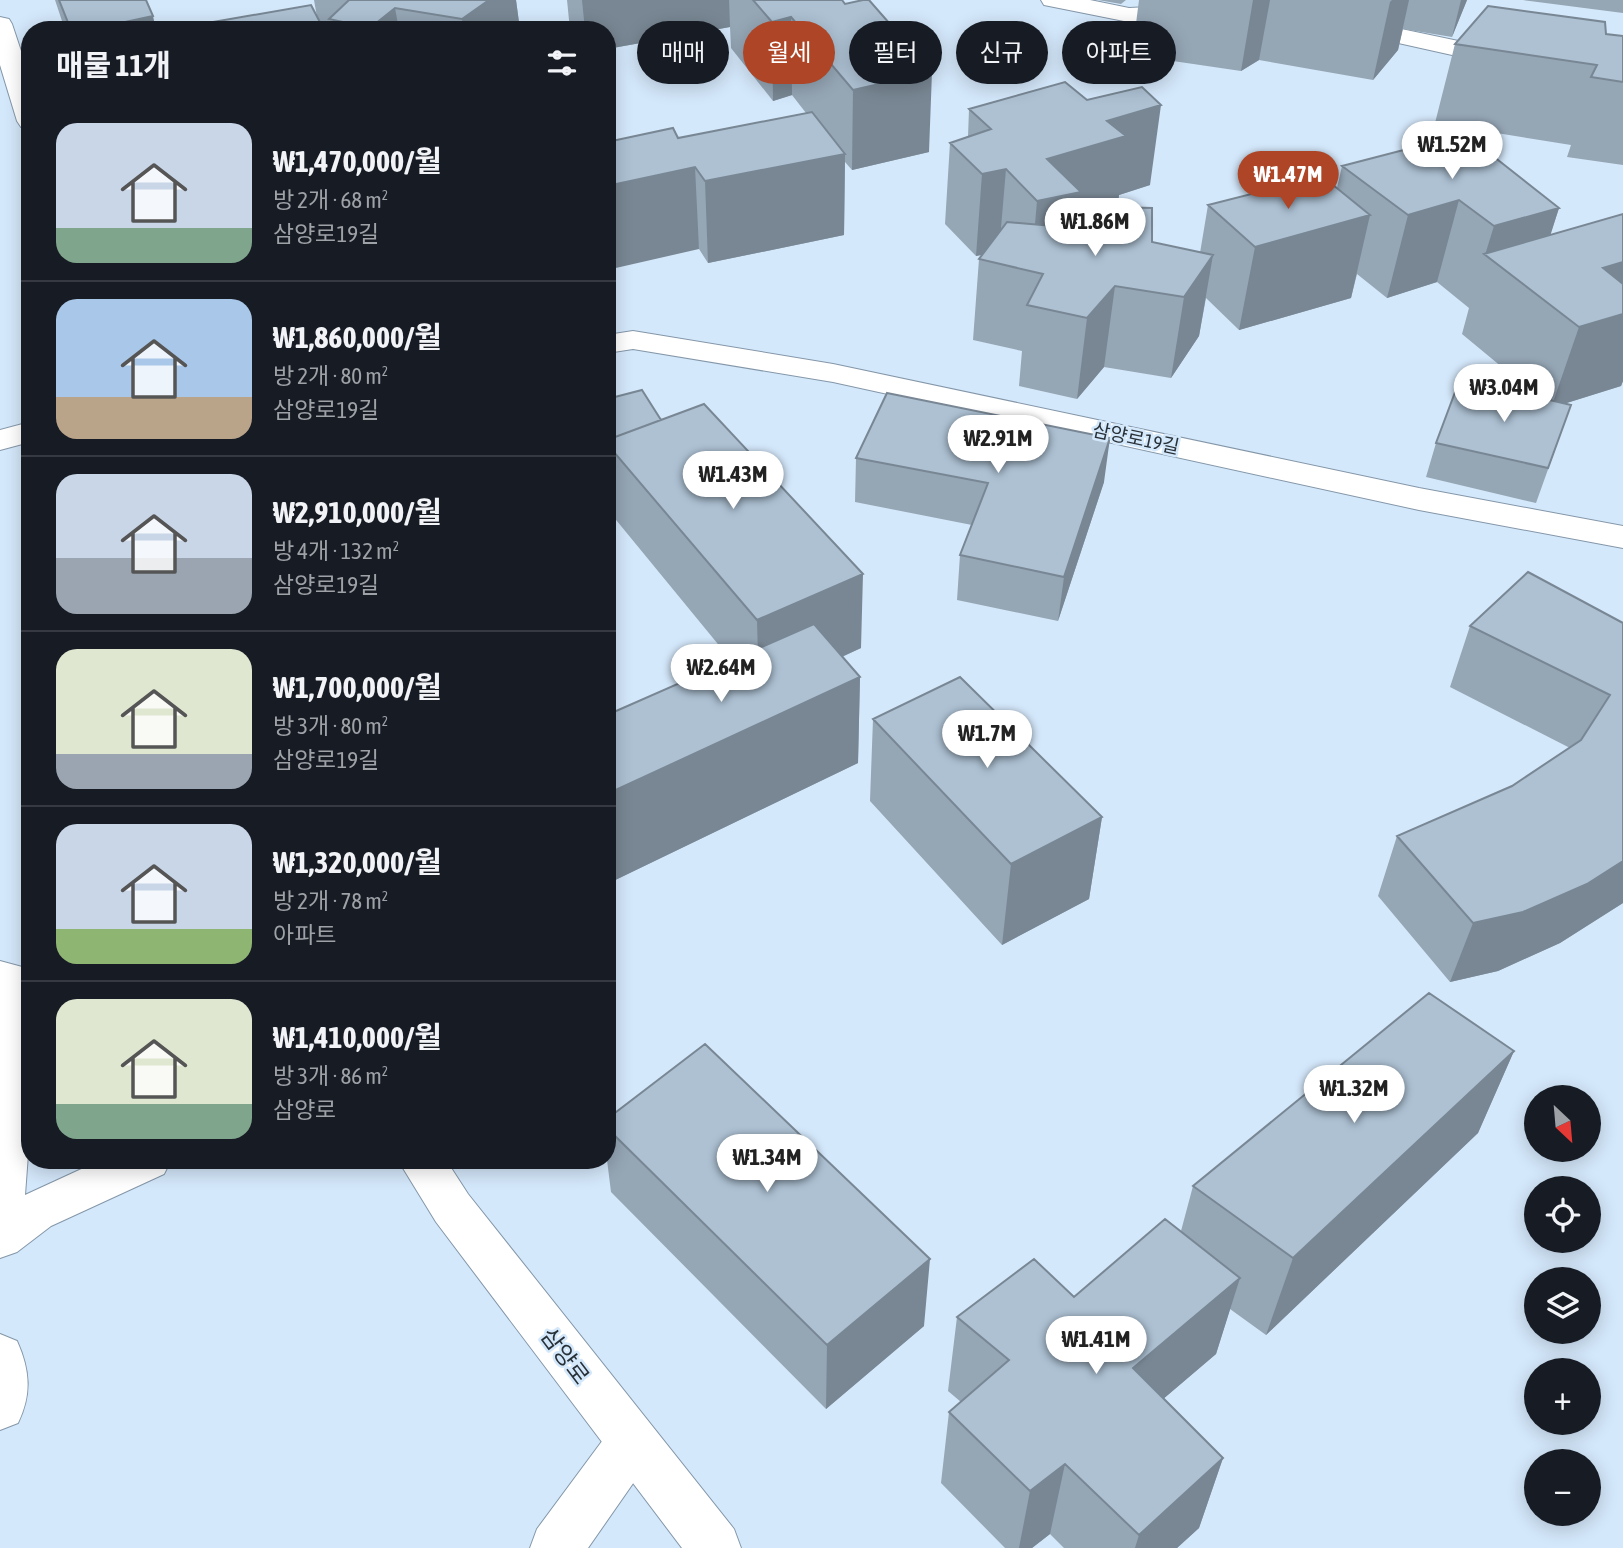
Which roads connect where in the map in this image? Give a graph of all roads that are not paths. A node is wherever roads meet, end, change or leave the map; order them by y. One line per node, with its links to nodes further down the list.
1 (1053, 0): 2 (street)
2 (1211, 9)
3 (1328, 20): 5 (street)
4 (0, 24): 6 (street)
5 (1529, 64)
6 (21, 92)
7 (616, 343): 10 (street, 삼양로19길)
8 (21, 434): 9 (street)
9 (0, 440)
10 (1623, 537)
11 (0, 978): 14 (street)
12 (128, 1169): 14 (street)
13 (427, 1169): 17 (street, 삼양로)
14 (4, 1230)
15 (0, 1357): 16 (street)
16 (0, 1406)
17 (632, 1442): 18 (street); 19 (street, 삼양로)
18 (556, 1548)
19 (715, 1548)

